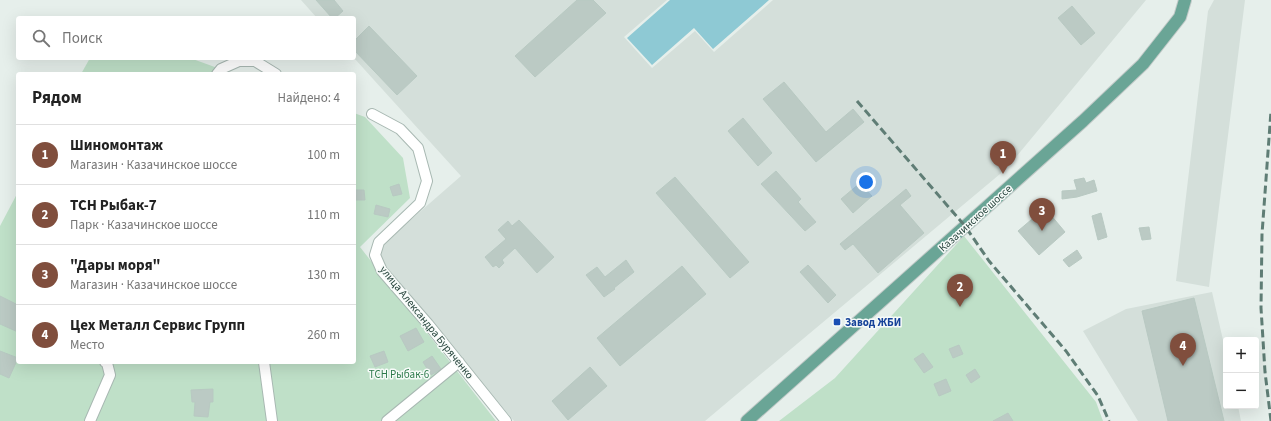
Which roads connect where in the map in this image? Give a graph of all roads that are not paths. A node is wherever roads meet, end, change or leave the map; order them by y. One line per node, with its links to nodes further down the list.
1 (1185, 0): 12 (main road, Казачинское шоссе)
2 (219, 72): 3 (street)
3 (273, 72)
4 (372, 114): 5 (street, улица Александра Буряченко)
5 (459, 362): 10 (street); 11 (street, улица Александра Буряченко)
6 (107, 364): 8 (street)
7 (264, 364): 9 (street)
8 (90, 421)
9 (272, 421)
10 (387, 421)
11 (506, 421)
12 (747, 421)

